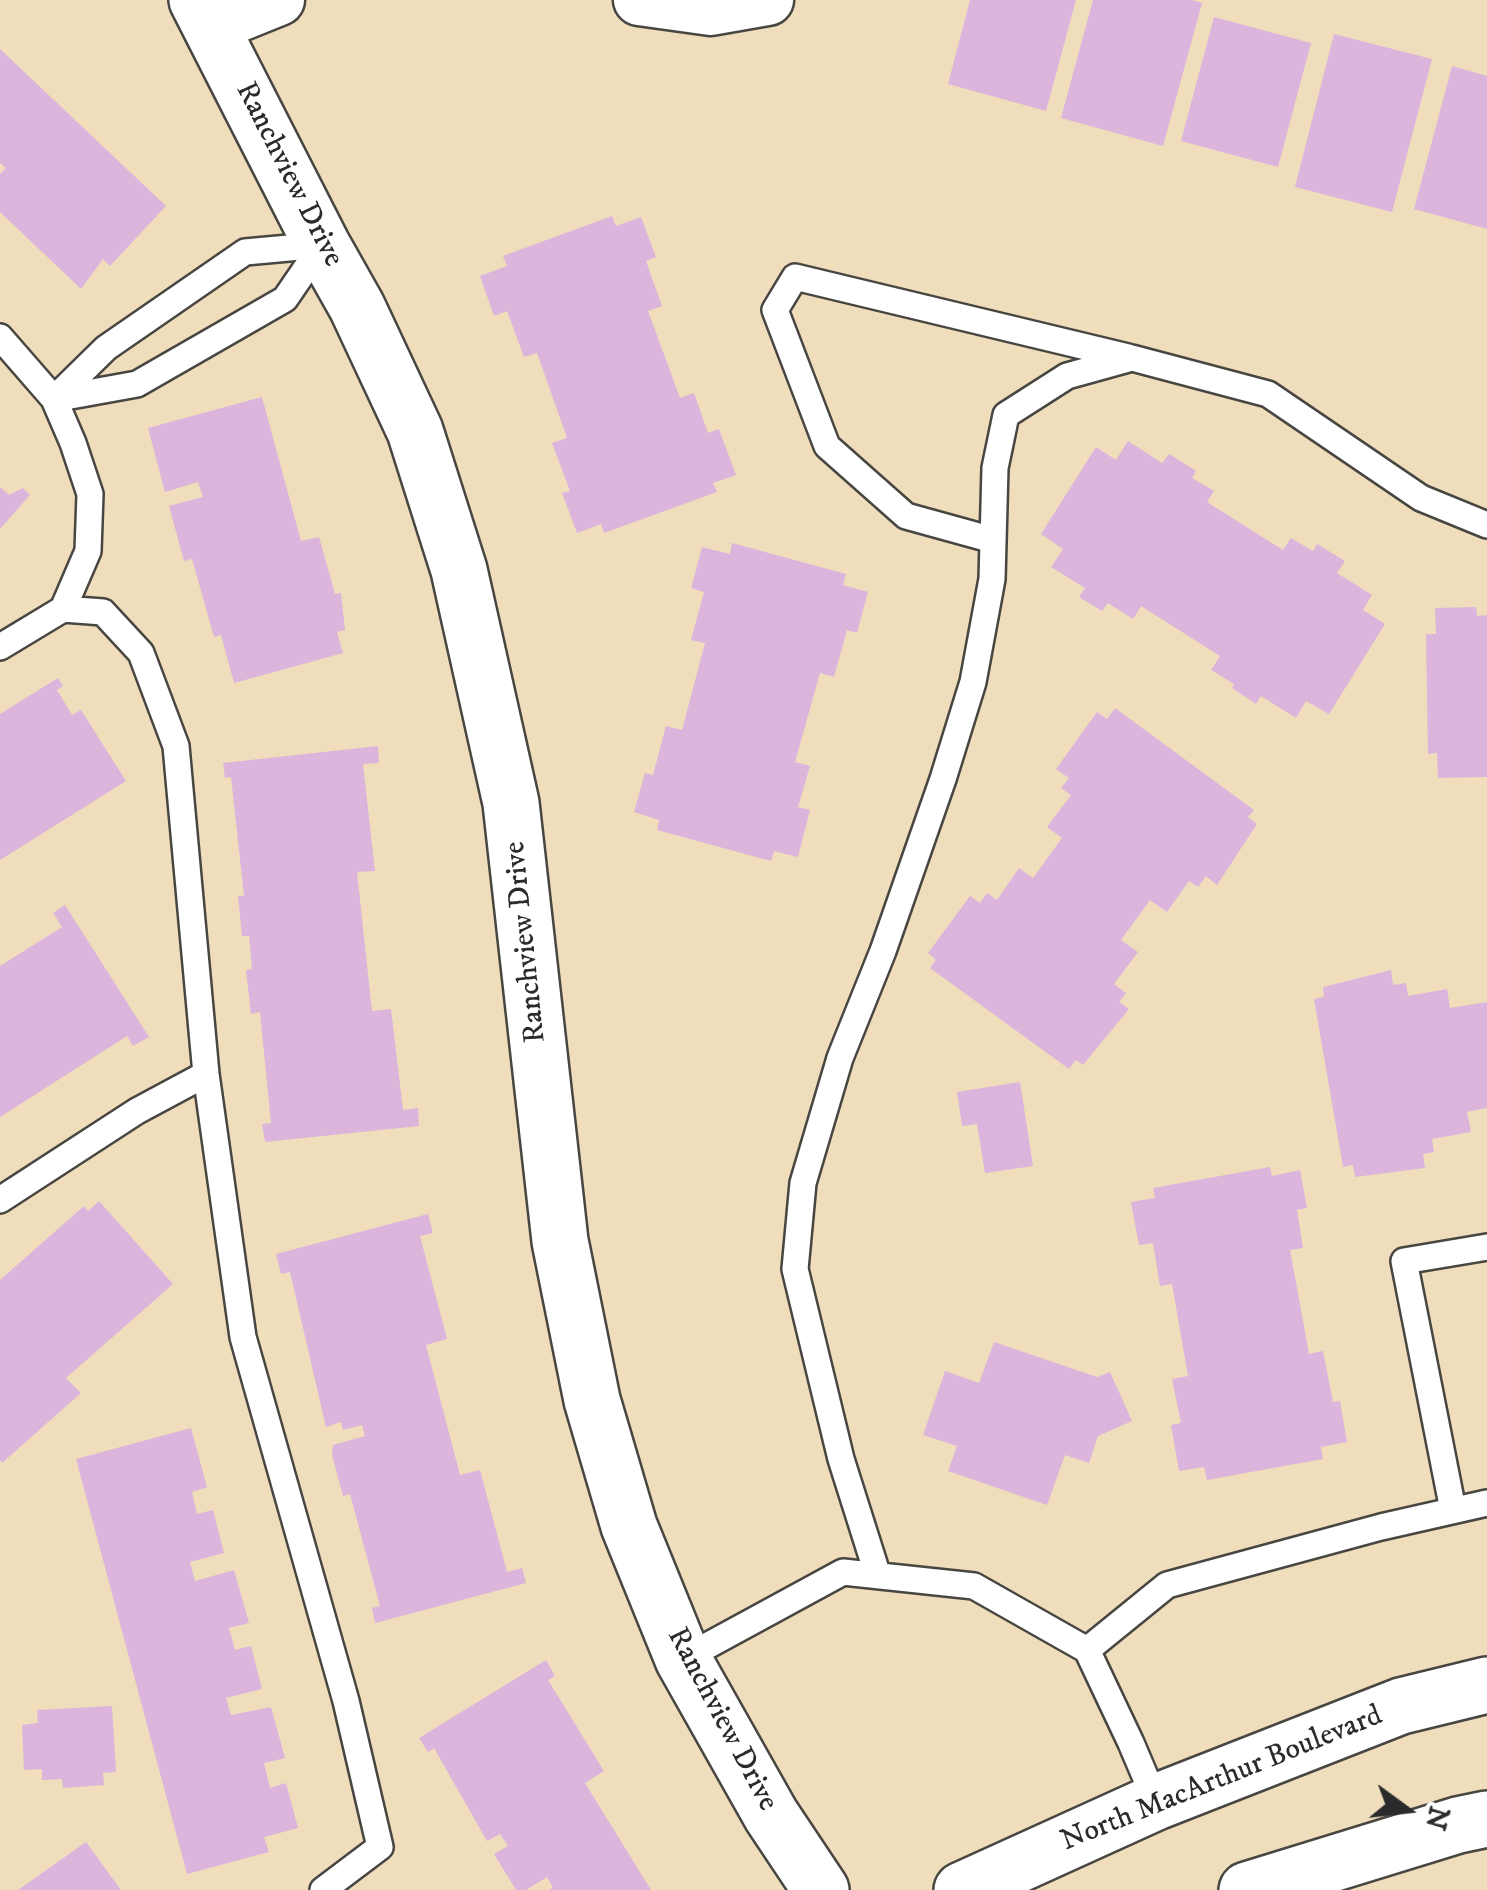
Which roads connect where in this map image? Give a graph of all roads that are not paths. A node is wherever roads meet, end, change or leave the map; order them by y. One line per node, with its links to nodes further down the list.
1 (279, 0): 4 (street)
2 (639, 0): 3 (street)
3 (768, 0)
4 (205, 13): 5 (street, Ranchview Drive)
5 (322, 245): 8 (lane); 8 (lane); 20 (street, Ranchview Drive)
6 (0, 337): 8 (lane)
7 (1132, 358): 9 (lane); 10 (lane); 10 (lane)
8 (54, 399): 11 (lane)
9 (1487, 525)
10 (993, 540): 18 (lane)
11 (63, 609): 12 (lane); 13 (lane)
12 (0, 646)
13 (206, 1074): 14 (lane); 24 (lane)
14 (0, 1200)
15 (1487, 1247): 17 (lane)
16 (1487, 1503): 17 (lane)
17 (1453, 1510): 19 (lane)
18 (878, 1576): 19 (lane); 20 (lane)
19 (1087, 1650): 22 (lane)
20 (682, 1658): 25 (street, Ranchview Drive)
21 (1487, 1685): 22 (street, North MacArthur Boulevard)
22 (1156, 1802): 26 (street, North MacArthur Boulevard)
23 (1487, 1818): 27 (street)
24 (322, 1890)
25 (820, 1890)
26 (962, 1890)
27 (1247, 1890)

